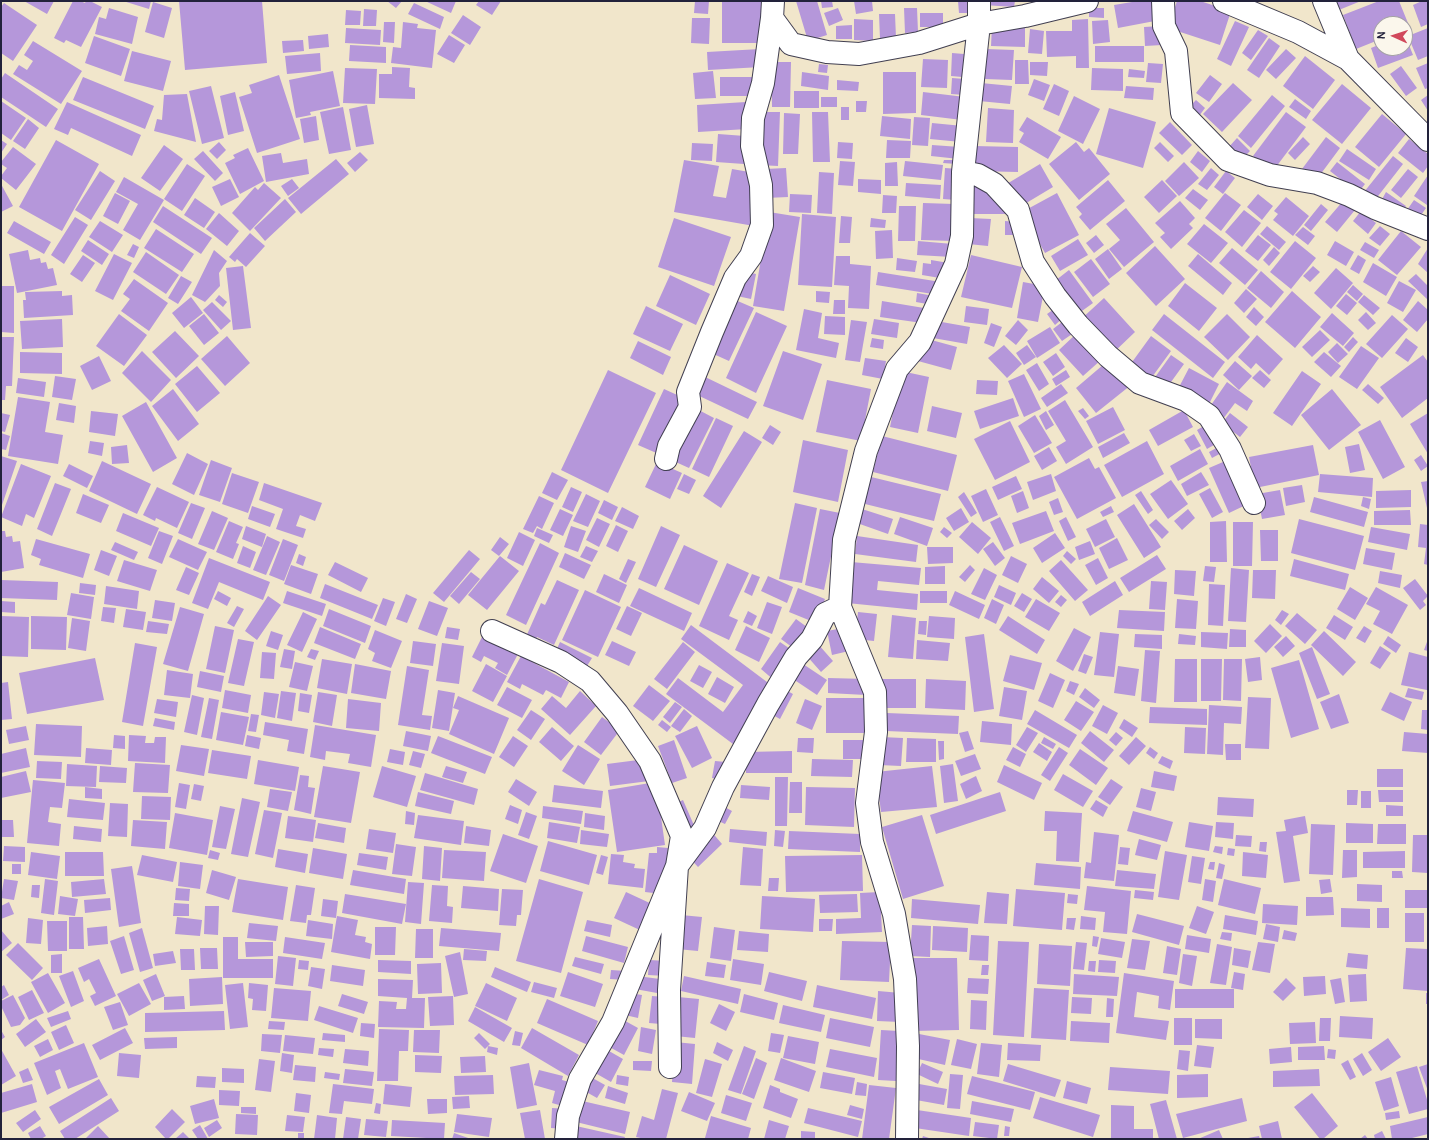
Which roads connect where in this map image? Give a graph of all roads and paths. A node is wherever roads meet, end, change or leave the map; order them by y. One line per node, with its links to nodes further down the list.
1 (979, 1): 7 (street)
2 (1087, 1): 7 (street)
3 (1162, 1): 11 (street)
4 (1224, 1): 8 (street)
5 (1324, 1): 8 (street)
6 (772, 10): 7 (street); 12 (street)
7 (979, 24): 10 (street)
8 (1348, 59): 9 (street)
9 (1428, 140)
10 (963, 172): 13 (street); 14 (street)
11 (1428, 229)
12 (666, 459)
13 (1254, 504)
14 (840, 607): 16 (street); 19 (street)
15 (492, 631): 16 (street)
16 (677, 866): 17 (street); 18 (street)
17 (670, 1067)
18 (566, 1139)
19 (907, 1139)

